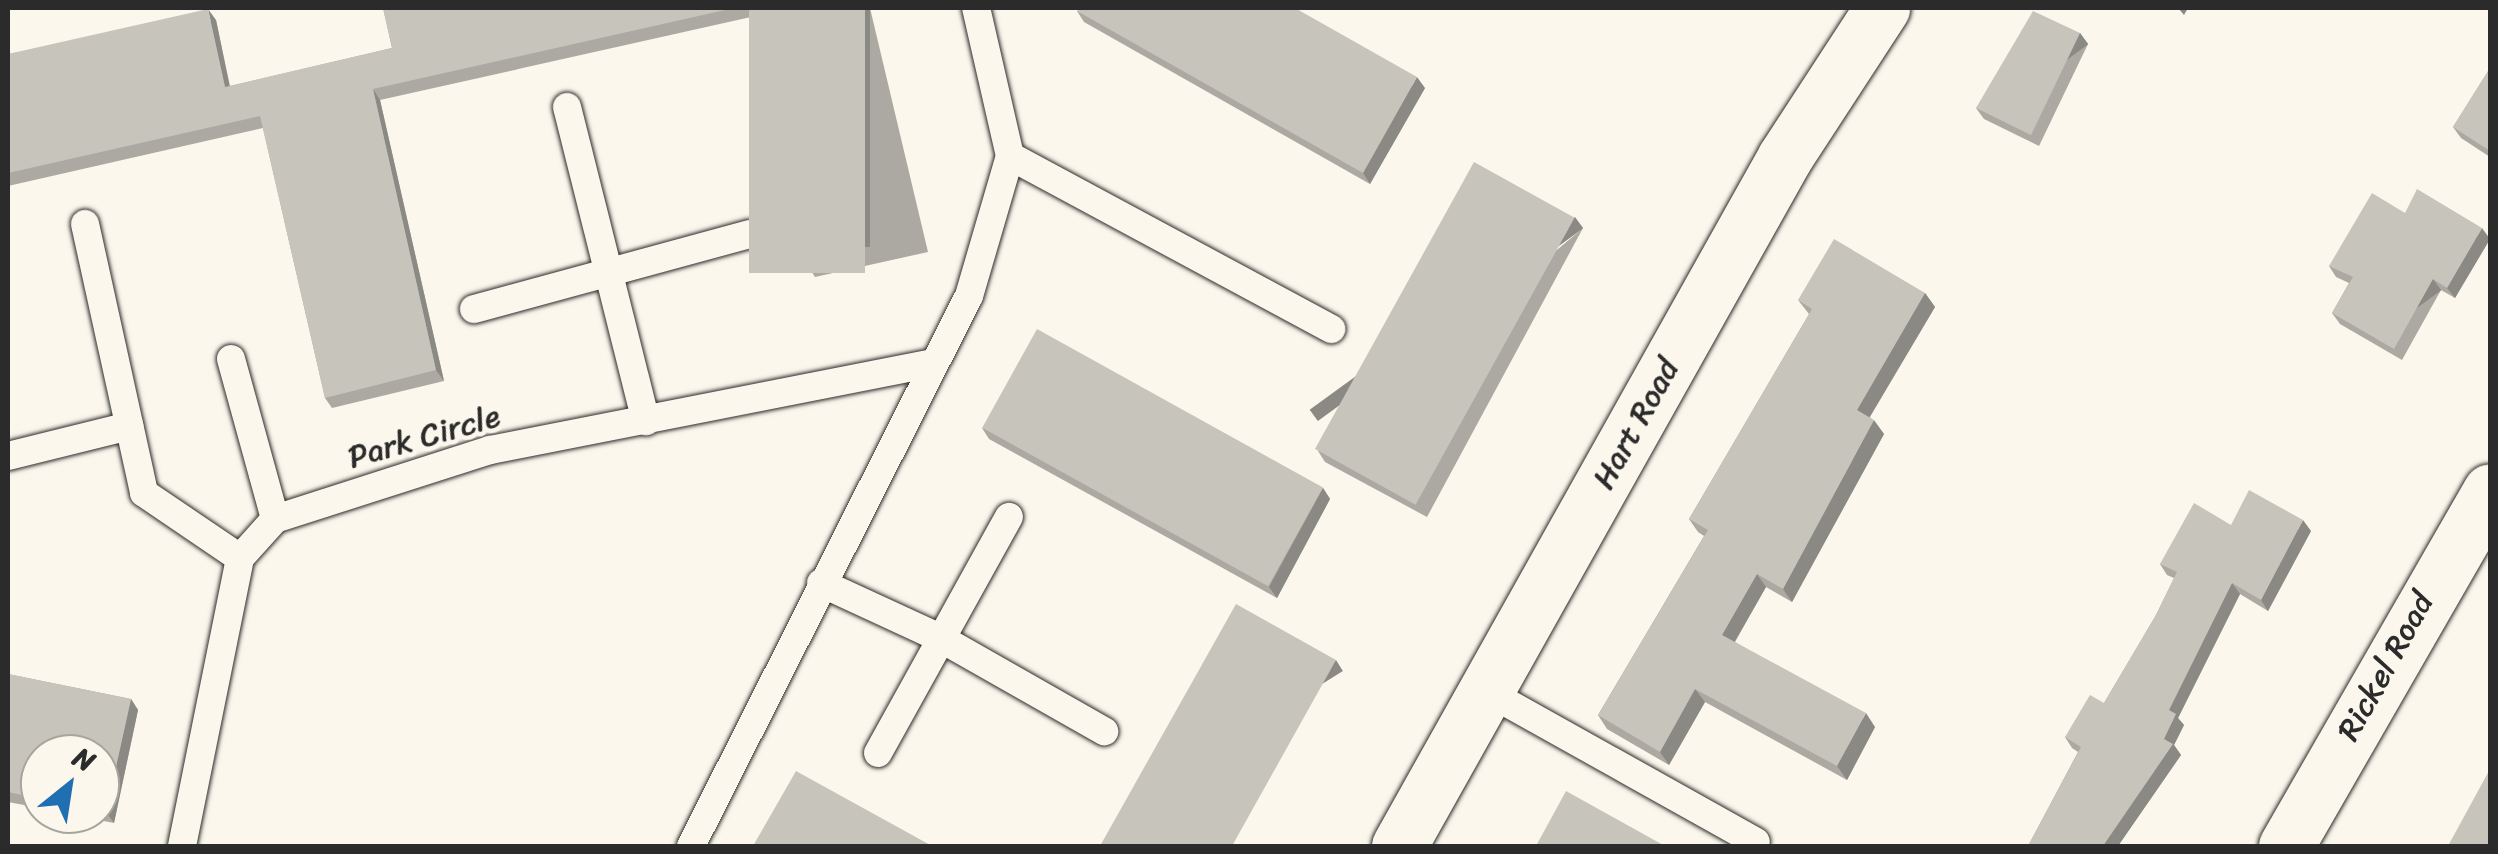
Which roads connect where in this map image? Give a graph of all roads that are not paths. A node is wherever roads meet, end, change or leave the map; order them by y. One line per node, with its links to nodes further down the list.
1 (976, 8): 4 (lane)
2 (1882, 8): 21 (street, Hart Road)
3 (566, 107): 7 (lane)
4 (1010, 156): 9 (lane); 11 (lane)
5 (85, 224): 13 (lane)
6 (750, 234): 7 (lane)
7 (609, 272): 8 (lane); 12 (lane)
8 (474, 310)
9 (1332, 329)
10 (231, 359): 17 (lane)
11 (934, 364): 12 (lane, Park Circle); 19 (lane)
12 (646, 421): 17 (lane, Park Circle)
13 (130, 426): 14 (lane); 18 (lane)
14 (8, 456)
15 (2490, 491): 28 (street, Rickel Road)
16 (1008, 517): 20 (lane)
17 (275, 520): 18 (lane, Park Circle)
18 (240, 558): 26 (lane)
19 (821, 583): 20 (lane); 27 (lane)
20 (940, 638): 22 (lane); 23 (lane)
21 (1486, 691): 24 (lane); 25 (street, Hart Road)
22 (1104, 732)
23 (878, 752)
24 (1756, 842)
25 (1410, 843)
26 (182, 846)
27 (691, 846)
28 (2286, 846)

